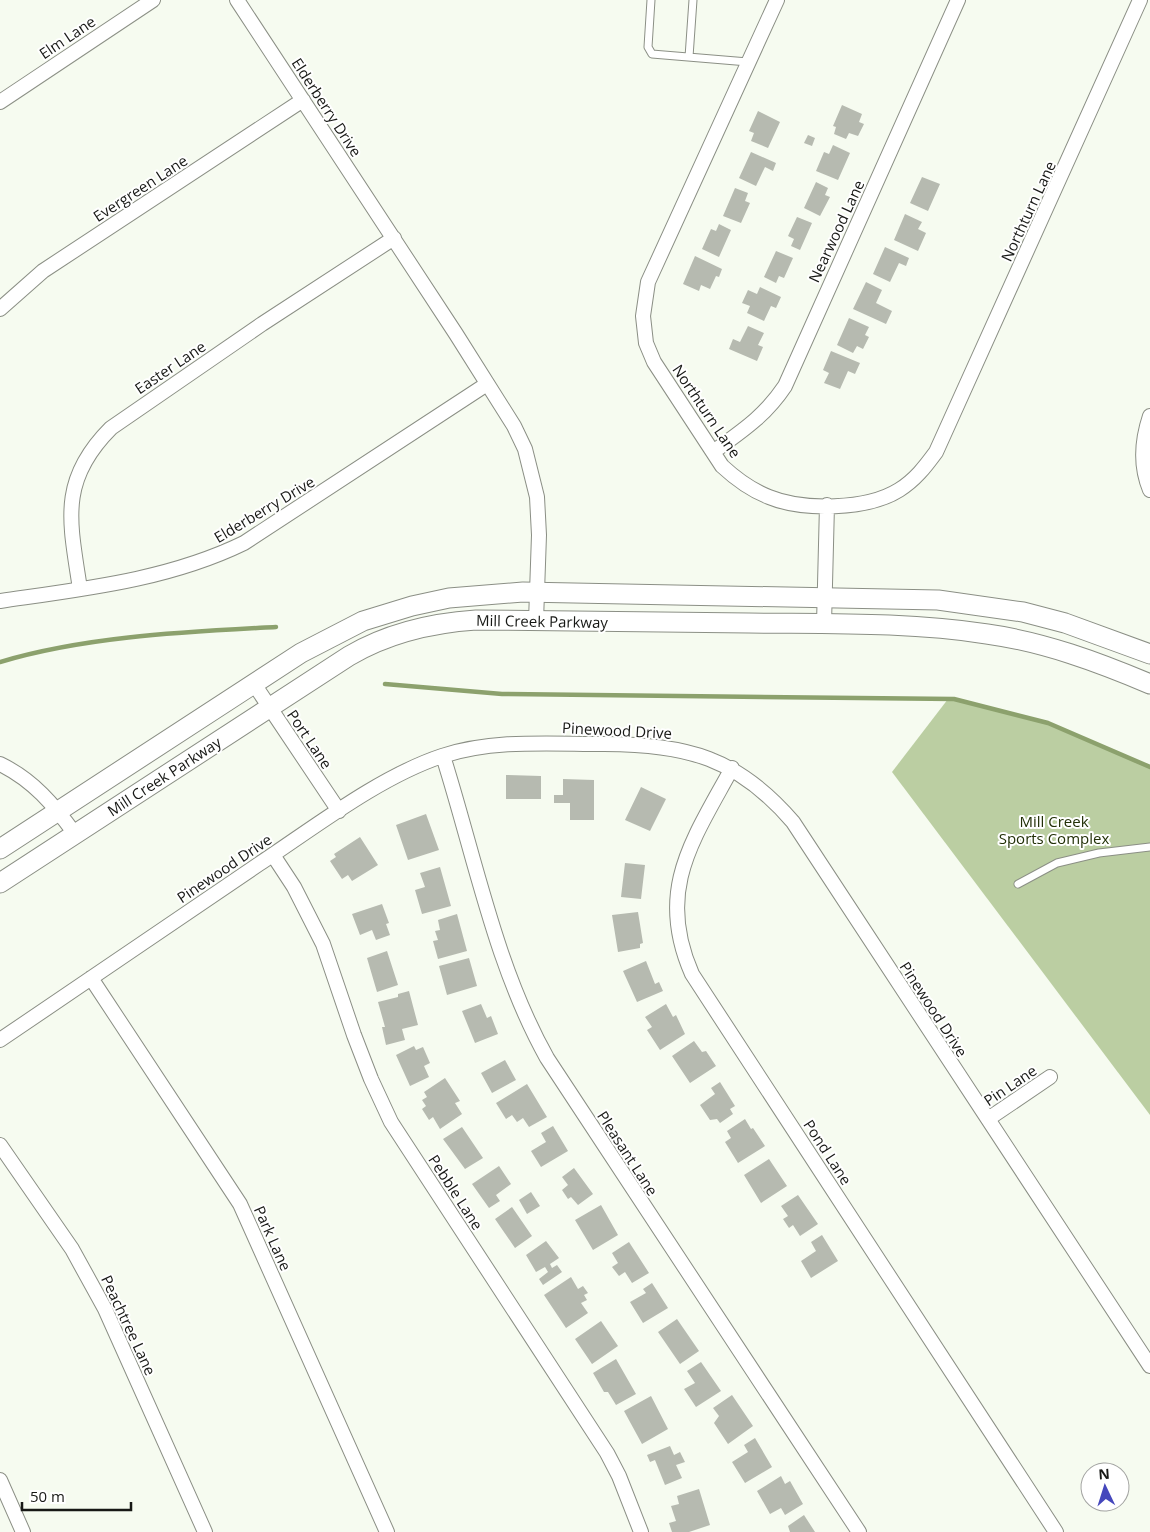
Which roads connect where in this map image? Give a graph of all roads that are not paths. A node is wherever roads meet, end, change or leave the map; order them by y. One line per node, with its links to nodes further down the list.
1 (153, 0): 11 (street, Elm Lane)
2 (237, 0): 10 (street, Elderberry Drive)
3 (650, 0): 8 (lane)
4 (693, 0): 8 (lane)
5 (777, 0): 9 (street, Northturn Lane)
6 (958, 0): 16 (street, Nearwood Lane)
7 (1140, 0): 18 (street, Northturn Lane)
8 (689, 57): 9 (lane)
9 (748, 62): 16 (street, Northturn Lane)
10 (303, 100): 12 (street, Elderberry Drive); 13 (street, Evergreen Lane)
11 (0, 102)
12 (394, 238): 14 (street, Elderberry Drive); 19 (street, Easter Lane)
13 (0, 308)
14 (487, 384): 19 (street, Elderberry Drive); 20 (street, Elderberry Drive)
15 (1150, 416): 17 (street)
16 (713, 452): 18 (street, Northturn Lane)
17 (1150, 490)
18 (827, 505): 21 (street)
19 (80, 589): 22 (street, Elderberry Drive)
20 (538, 592): 21 (main road, Mill Creek Parkway); 23 (street, Elderberry Drive); 26 (main road, Mill Creek Parkway)
21 (825, 597): 24 (street); 25 (main road, Mill Creek Parkway)
22 (0, 601)
23 (536, 621): 24 (main road, Mill Creek Parkway); 28 (main road, Mill Creek Parkway)
24 (824, 624): 27 (main road, Mill Creek Parkway)
25 (1150, 654)
26 (254, 684): 28 (street, Port Lane); 32 (main road, Mill Creek Parkway)
27 (1150, 684)
28 (269, 707): 33 (street, Port Lane); 34 (main road, Mill Creek Parkway)
29 (443, 756): 31 (street, Pinewood Drive); 33 (street, Pinewood Drive); 51 (street, Pleasant Lane)
30 (0, 764): 32 (street)
31 (732, 768): 43 (street, Pinewood Drive); 52 (street, Pond Lane)
32 (58, 811): 34 (street); 36 (main road, Mill Creek Parkway)
33 (339, 811): 37 (street, Pinewood Drive)
34 (75, 834): 38 (main road, Mill Creek Parkway)
35 (1150, 847): 39 (lane)
36 (0, 849)
37 (273, 855): 40 (street, Pinewood Drive); 50 (street, Pebble Lane)
38 (0, 883)
39 (1018, 884)
40 (91, 978): 41 (street, Pinewood Drive); 49 (street, Park Lane)
41 (0, 1040)
42 (1050, 1077): 43 (street, Pin Lane)
43 (988, 1119): 45 (street, Pinewood Drive)
44 (0, 1145): 48 (street, Peachtree Lane)
45 (1150, 1366)
46 (0, 1480): 47 (street)
47 (23, 1532)
48 (205, 1532)
49 (387, 1532)
50 (640, 1532)
51 (859, 1532)
52 (1056, 1532)

